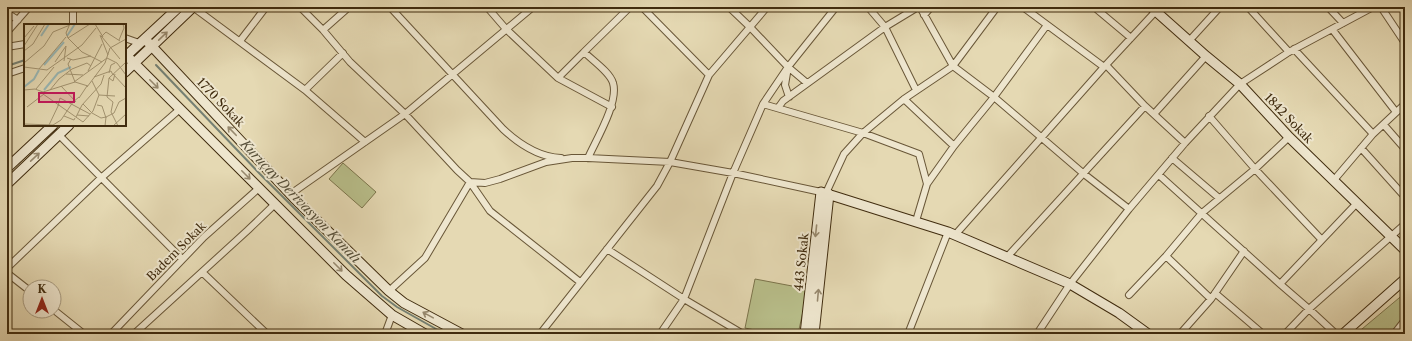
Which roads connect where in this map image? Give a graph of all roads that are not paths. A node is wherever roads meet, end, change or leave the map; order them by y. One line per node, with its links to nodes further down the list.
1 (29, 7): 30 (street)
2 (73, 7): 32 (street)
3 (179, 7): 42 (main road)
4 (193, 7): 43 (street); 48 (main road, one-way to 4)
5 (266, 7): 43 (street)
6 (300, 7): 38 (street)
7 (349, 7): 38 (street)
8 (390, 7): 61 (street)
9 (487, 7): 36 (street)
10 (533, 7): 36 (street)
11 (630, 7): 50 (street)
12 (642, 7): 62 (street)
13 (728, 7): 34 (street)
14 (768, 7): 34 (street)
15 (868, 7): 35 (street)
16 (919, 7): 29 (street); 35 (street)
17 (931, 7): 29 (street)
18 (997, 7): 56 (street)
19 (1023, 7): 33 (street)
20 (1094, 7): 41 (street)
21 (1220, 7): 44 (street)
22 (1248, 7): 49 (street)
23 (1328, 7): 31 (street)
24 (1374, 7): 31 (street)
25 (1381, 7): 45 (street)
26 (832, 8): 55 (street)
27 (1154, 9): 41 (street); 44 (main road, 1842 Sokak)
28 (7, 13): 30 (street)
29 (924, 15): 56 (street)
30 (18, 20): 39 (street)
31 (1343, 23): 37 (street)
32 (73, 24)
33 (1047, 25): 57 (street); 69 (street)
34 (750, 27): 55 (street); 62 (street)
35 (885, 27): 64 (street); 67 (street)
36 (506, 29): 61 (street); 63 (street)
37 (1332, 29): 49 (street); 77 (street)
38 (323, 30): 51 (street)
39 (7, 32)
40 (126, 38): 42 (street)
41 (1131, 38): 57 (street)
42 (142, 41): 48 (main road, 1770 Sokak); 52 (main road)
43 (240, 41): 66 (street)
44 (1189, 41): 53 (main road, 1842 Sokak)
45 (1405, 43)
46 (24, 44): 47 (street)
47 (7, 47)
48 (152, 47): 54 (main road); 109 (main road, 1770 Sokak, one-way to 48)
49 (1291, 50): 65 (street); 85 (street)
50 (584, 52): 63 (street); 74 (street)
51 (343, 53): 66 (street); 78 (street)
52 (126, 56): 54 (main road)
53 (1206, 56): 65 (main road, 1842 Sokak); 79 (street)
54 (134, 64): 59 (main road); 76 (main road, one-way to 76)
55 (788, 66): 64 (street); 68 (street); 71 (street)
56 (953, 66): 67 (street); 69 (street)
57 (1105, 66): 73 (street); 87 (street)
58 (24, 68): 60 (street)
59 (126, 71)
60 (7, 74)
61 (452, 74): 78 (street); 94 (street)
62 (709, 75): 97 (street)
63 (558, 78): 74 (street)
64 (807, 84): 68 (street)
65 (1240, 84): 80 (street); 88 (main road, 1842 Sokak)
66 (305, 90): 89 (street)
67 (916, 90): 70 (street)
68 (789, 97): 75 (street)
69 (994, 97): 87 (street); 91 (street)
70 (904, 99): 84 (street); 91 (street)
71 (763, 104): 75 (street); 100 (street)
72 (1405, 104): 77 (street)
73 (1145, 106): 79 (street); 101 (street)
74 (612, 107): 95 (street)
75 (778, 108): 84 (street)
76 (180, 109): 103 (street); 108 (main road, one-way to 108)
77 (1396, 112): 81 (street)
78 (405, 114): 89 (street); 105 (street)
79 (1154, 114): 90 (street)
80 (1209, 116): 90 (street); 99 (street)
81 (1384, 125): 85 (street); 93 (street)
82 (52, 126): 98 (main road)
83 (68, 126): 86 (main road)
84 (863, 133): 107 (street); 110 (street)
85 (1373, 134): 92 (street)
86 (59, 135): 103 (street); 106 (main road, one-way to 86)
87 (1042, 137): 101 (street); 119 (street)
88 (1289, 137): 99 (street); 104 (main road, 1842 Sokak)
89 (365, 142): 109 (street)
90 (1185, 143): 96 (street)
91 (954, 146): 107 (street)
92 (1361, 148): 104 (street); 111 (street)
93 (1405, 149)
94 (572, 158): 95 (street); 105 (street)
95 (588, 158): 97 (street)
96 (1172, 158): 102 (street); 112 (street)
97 (670, 162): 100 (street); 122 (street)
98 (7, 168)
99 (1255, 169): 112 (street); 121 (street)
100 (733, 173): 110 (street); 139 (street)
101 (1084, 174): 115 (street); 126 (street)
102 (1159, 175): 115 (street); 116 (street)
103 (101, 178): 127 (street); 128 (street)
104 (1334, 180): 114 (main road, 1842 Sokak)
105 (470, 182): 132 (street); 136 (street)
106 (7, 184)
107 (926, 184): 117 (street)
108 (259, 188): 113 (main road); 127 (street, Badem Sokak)
109 (292, 193): 136 (main road, 1770 Sokak)
110 (825, 193): 117 (main road); 154 (main road, 443 Sokak, one-way to 154); 155 (main road, 443 Sokak, one-way to 110)
111 (1405, 197)
112 (1219, 198): 116 (street)
113 (275, 204): 129 (street); 141 (main road, one-way to 141)
114 (1357, 204): 120 (main road, 1842 Sokak); 121 (street)
115 (1129, 209): 133 (street)
116 (1202, 213): 124 (street); 125 (street)
117 (916, 221): 119 (main road)
118 (1405, 224): 120 (street)
119 (952, 233): 126 (main road); 156 (street)
120 (1390, 236): 123 (main road, 1842 Sokak); 140 (street)
121 (1321, 239): 134 (street)
122 (607, 249): 132 (street); 139 (street)
123 (1405, 250)
124 (1244, 251): 134 (street); 138 (street)
125 (1166, 256): 137 (street); 138 (street)
126 (1007, 257): 133 (main road)
127 (182, 260): 145 (street, Badem Sokak)
128 (7, 268)
129 (202, 272): 146 (street); 147 (street)
130 (7, 273): 135 (street)
131 (1405, 279): 163 (main road)
132 (580, 282): 151 (street)
133 (1070, 284): 157 (street); 158 (main road)
134 (1280, 284): 140 (street)
135 (22, 285)
136 (389, 291): 150 (main road, 1770 Sokak, one-way to 136)
137 (1129, 295)
138 (1213, 296): 159 (street); 160 (street)
139 (684, 299): 152 (street); 153 (street)
140 (1309, 308): 161 (street); 162 (street)
141 (392, 315): 148 (street); 149 (main road)
142 (62, 316): 144 (street)
143 (1405, 320): 164 (street)
144 (84, 334)
145 (111, 334)
146 (134, 334)
147 (267, 334)
148 (385, 334)
149 (425, 334)
150 (462, 334)
151 (540, 334)
152 (660, 334)
153 (743, 334)
154 (805, 334)
155 (814, 334)
156 (908, 334)
157 (1037, 334)
158 (1148, 334)
159 (1180, 334)
160 (1263, 334)
161 (1285, 334)
162 (1336, 334)
163 (1343, 334)
164 (1394, 334)

